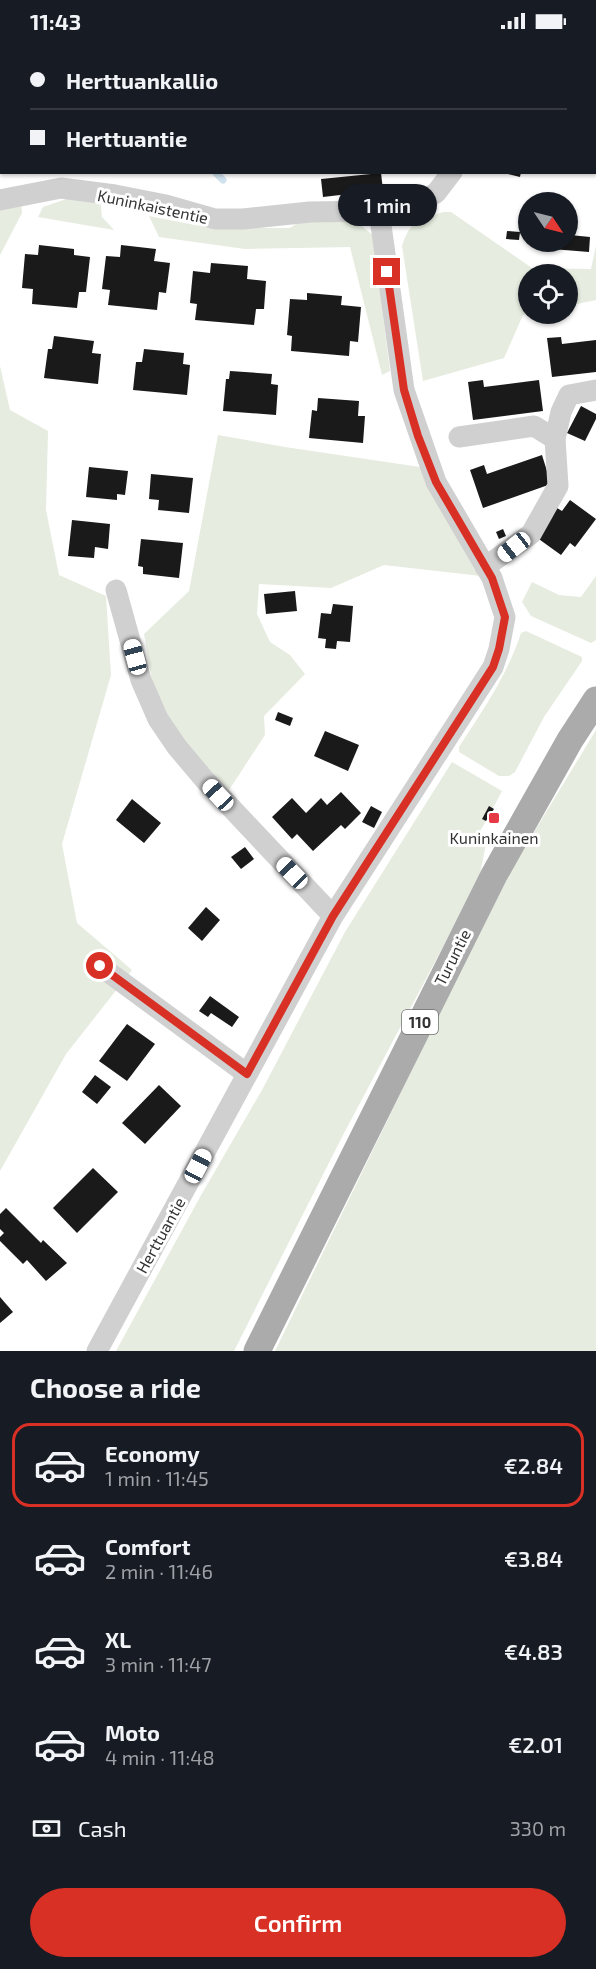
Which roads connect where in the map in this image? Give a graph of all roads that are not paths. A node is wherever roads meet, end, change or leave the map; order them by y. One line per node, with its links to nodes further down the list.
1 (450, 174): 4 (street, Kuninkaistentie)
2 (54, 180): 3 (street, Kuninkaistentie); 4 (street, Kuninkaistentie)
3 (0, 200)
4 (379, 211): 8 (street, Herttuantie)
5 (596, 390): 7 (street)
6 (459, 437): 7 (street)
7 (555, 439): 8 (street)
8 (485, 567): 11 (street, Herttuantie)
9 (116, 590): 11 (street)
10 (596, 700): 15 (main road, Turuntie / 110)
11 (333, 916): 13 (street, Herttuantie)
12 (100, 966): 13 (street)
13 (247, 1074): 14 (street, Herttuantie)
14 (97, 1351)
15 (257, 1351)

